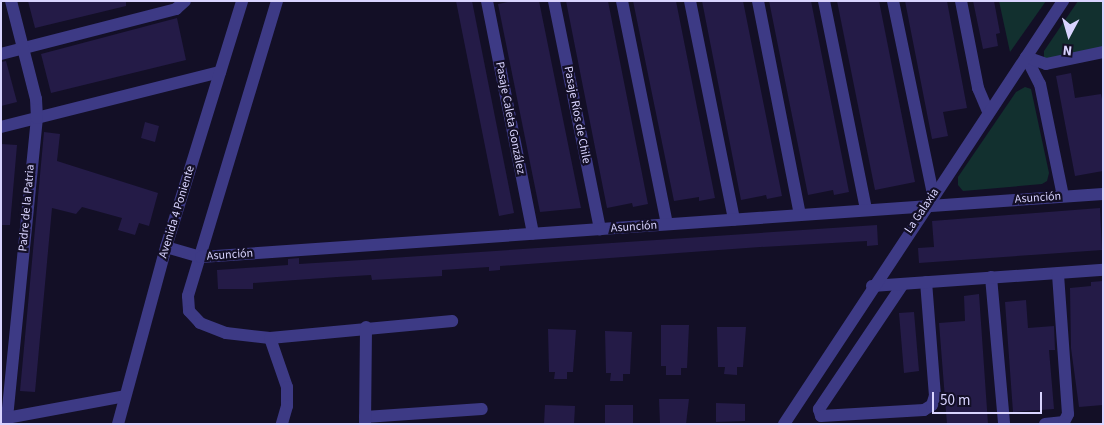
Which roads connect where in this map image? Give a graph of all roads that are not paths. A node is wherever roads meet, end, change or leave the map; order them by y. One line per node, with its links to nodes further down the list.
1 (11, 1): 14 (street, Padre de la Patria)
2 (185, 1): 14 (street)
3 (242, 1): 18 (street, Avenida 4 Poniente)
4 (277, 1): 32 (street)
5 (487, 1): 30 (street, Pasaje Caleta González)
6 (554, 1): 29 (street, Pasaje Ríos de Chile)
7 (622, 1): 28 (street)
8 (690, 1): 27 (street)
9 (758, 1): 26 (street)
10 (824, 1): 25 (street)
11 (893, 1): 24 (street)
12 (961, 1): 19 (street)
13 (1063, 1): 17 (street, La Galaxia)
14 (23, 49): 16 (street); 20 (street, Padre de la Patria)
15 (1103, 52): 17 (street)
16 (1, 54)
17 (1026, 57): 19 (street, La Galaxia); 23 (street)
18 (220, 72): 20 (street); 31 (street, Avenida 4 Poniente)
19 (988, 112): 24 (street, La Galaxia)
20 (37, 118): 21 (street); 44 (street, Padre de la Patria)
21 (1, 127)
22 (1103, 194): 23 (street, Asunción)
23 (1063, 196): 24 (street, Asunción)
24 (929, 200): 25 (street, Asunción); 38 (street, La Galaxia)
25 (866, 210): 26 (street, Asunción)
26 (800, 215): 27 (street, Asunción)
27 (734, 220): 28 (street, Asunción)
28 (667, 224): 29 (street, Asunción)
29 (600, 229): 30 (street, Asunción)
30 (533, 234): 32 (street, Asunción)
31 (166, 247): 32 (street, Asunción); 42 (street, Avenida 4 Poniente)
32 (200, 257): 41 (street)
33 (1103, 270): 34 (street)
34 (1058, 273): 35 (street); 50 (street)
35 (991, 277): 36 (street); 49 (street)
36 (926, 282): 37 (street); 37 (street)
37 (903, 284): 38 (street)
38 (872, 286): 48 (street, La Galaxia)
39 (452, 321): 40 (street)
40 (366, 327): 41 (street); 45 (street)
41 (270, 338): 47 (street)
42 (125, 396): 44 (street); 46 (street, Avenida 4 Poniente)
43 (482, 409): 45 (street)
44 (4, 419)
45 (365, 420)
46 (118, 424)
47 (282, 424)
48 (784, 424)
49 (1004, 424)
50 (1045, 424)

